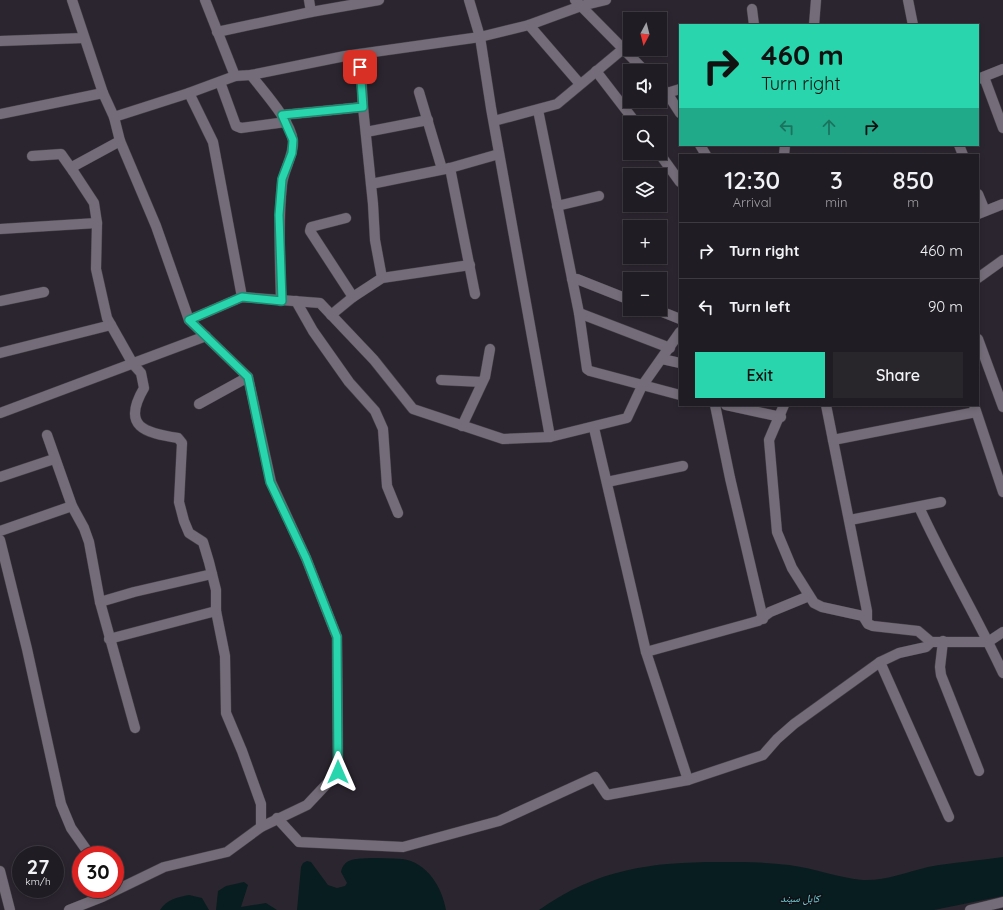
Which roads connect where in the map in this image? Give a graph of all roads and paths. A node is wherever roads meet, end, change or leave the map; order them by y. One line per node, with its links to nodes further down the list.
1 (72, 0): 18 (street)
2 (205, 0): 16 (street)
3 (309, 0): 11 (street)
4 (379, 0): 11 (street)
5 (469, 0): 17 (street)
6 (606, 0): 9 (street)
7 (816, 0): 13 (street)
8 (908, 0): 14 (street)
9 (578, 3): 15 (street); 20 (street)
10 (752, 8): 12 (street)
11 (312, 12): 16 (street)
12 (754, 24)
13 (814, 24)
14 (913, 24)
15 (529, 25): 17 (street); 29 (street)
16 (217, 32): 26 (street)
17 (480, 37): 21 (street); 44 (street)
18 (84, 38): 19 (street); 33 (street)
19 (0, 41)
20 (622, 49): 22 (street); 24 (street)
21 (360, 54): 25 (street); 36 (street)
22 (638, 64)
23 (1003, 69): 27 (street)
24 (596, 71): 29 (street); 40 (street)
25 (251, 75): 26 (street); 42 (street)
26 (235, 76): 28 (street)
27 (981, 78): 45 (street)
28 (220, 82): 34 (street); 42 (street)
29 (580, 84): 37 (street)
30 (667, 89): 31 (street)
31 (679, 89)
32 (420, 92): 43 (street)
33 (103, 93): 39 (street); 41 (street)
34 (189, 93): 41 (street); 70 (street)
35 (667, 94): 38 (street)
36 (363, 107): 42 (street); 46 (street)
37 (538, 110): 44 (street); 58 (street)
38 (679, 112)
39 (0, 114)
40 (631, 116)
41 (114, 117): 47 (street)
42 (284, 118): 74 (street)
43 (428, 120): 46 (street); 51 (street)
44 (494, 121): 48 (street)
45 (1003, 128)
46 (366, 132): 54 (street)
47 (120, 141): 52 (street); 80 (street)
48 (499, 154): 51 (street); 108 (street)
49 (32, 156): 52 (street)
50 (664, 160): 53 (street)
51 (446, 168): 54 (street); 64 (street)
52 (73, 171): 61 (street)
53 (679, 181)
54 (371, 184): 66 (street)
55 (599, 196): 58 (street)
56 (979, 200): 59 (street)
57 (1003, 204): 59 (street)
58 (557, 206): 67 (street)
59 (981, 212)
60 (346, 218): 71 (street)
61 (97, 223): 62 (street); 81 (street)
62 (0, 230)
63 (1003, 260): 65 (street)
64 (470, 265): 66 (street); 69 (street)
65 (979, 277)
66 (382, 278): 71 (street)
67 (572, 279): 72 (street); 76 (street)
68 (44, 292): 73 (street)
69 (475, 294)
70 (242, 297): 74 (street); 80 (street)
71 (353, 297): 78 (street)
72 (623, 297)
73 (0, 301)
74 (282, 301): 75 (street)
75 (296, 302): 78 (street); 118 (street)
76 (579, 313): 85 (street); 94 (street)
77 (667, 314): 79 (street)
78 (331, 315): 105 (street)
79 (679, 319)
80 (189, 320): 83 (street)
81 (111, 325): 87 (street); 90 (street)
82 (679, 334): 85 (street)
83 (206, 336): 90 (street); 91 (street)
84 (979, 342): 101 (street)
85 (670, 348): 88 (street)
86 (490, 349): 93 (street)
87 (0, 353)
88 (662, 359): 89 (street); 94 (street)
89 (679, 363)
90 (133, 364): 103 (street); 122 (street)
91 (248, 377): 96 (street); 140 (street)
92 (441, 380): 93 (street)
93 (482, 382): 105 (street)
94 (642, 386): 95 (street); 106 (street)
95 (679, 395)
96 (199, 404)
97 (716, 406): 126 (street)
98 (731, 406): 104 (street)
99 (784, 406): 104 (street)
100 (826, 406): 109 (street)
101 (1003, 407)
102 (975, 409): 109 (street); 114 (street)
103 (0, 413)
104 (781, 417): 123 (street)
105 (462, 426): 108 (street)
106 (594, 428): 108 (street); 113 (street)
107 (47, 435): 110 (street)
108 (550, 437)
109 (833, 440): 119 (street)
110 (54, 459): 112 (street); 116 (street)
111 (683, 466): 113 (street)
112 (0, 477)
113 (607, 482): 133 (street)
114 (1003, 492)
115 (941, 502): 117 (street)
116 (72, 506): 120 (street); 124 (street)
117 (919, 507): 119 (street); 132 (street)
118 (398, 513)
119 (850, 520): 127 (street)
120 (0, 530)
121 (0, 540): 142 (street)
122 (212, 574): 124 (street); 125 (street)
123 (809, 596): 126 (street); 127 (street)
124 (100, 602): 129 (street)
125 (216, 611): 129 (street); 141 (street)
126 (763, 619): 133 (street)
127 (867, 622): 131 (street)
128 (1003, 632): 132 (street)
129 (109, 639): 136 (street)
130 (943, 641): 131 (street); 132 (street); 137 (street)
131 (931, 642): 134 (street)
132 (988, 642): 135 (street)
133 (646, 652): 138 (street)
134 (880, 662): 138 (street); 139 (street)
135 (1003, 673)
136 (135, 728)
137 (979, 771)
138 (688, 780): 140 (street)
139 (949, 816)
140 (277, 818): 141 (street)
141 (261, 827): 144 (street)
142 (84, 846)
143 (0, 871): 147 (street)
144 (124, 883)
145 (92, 898): 148 (street)
146 (1003, 902): 149 (street)
147 (10, 910)
148 (69, 910)
149 (970, 910)

